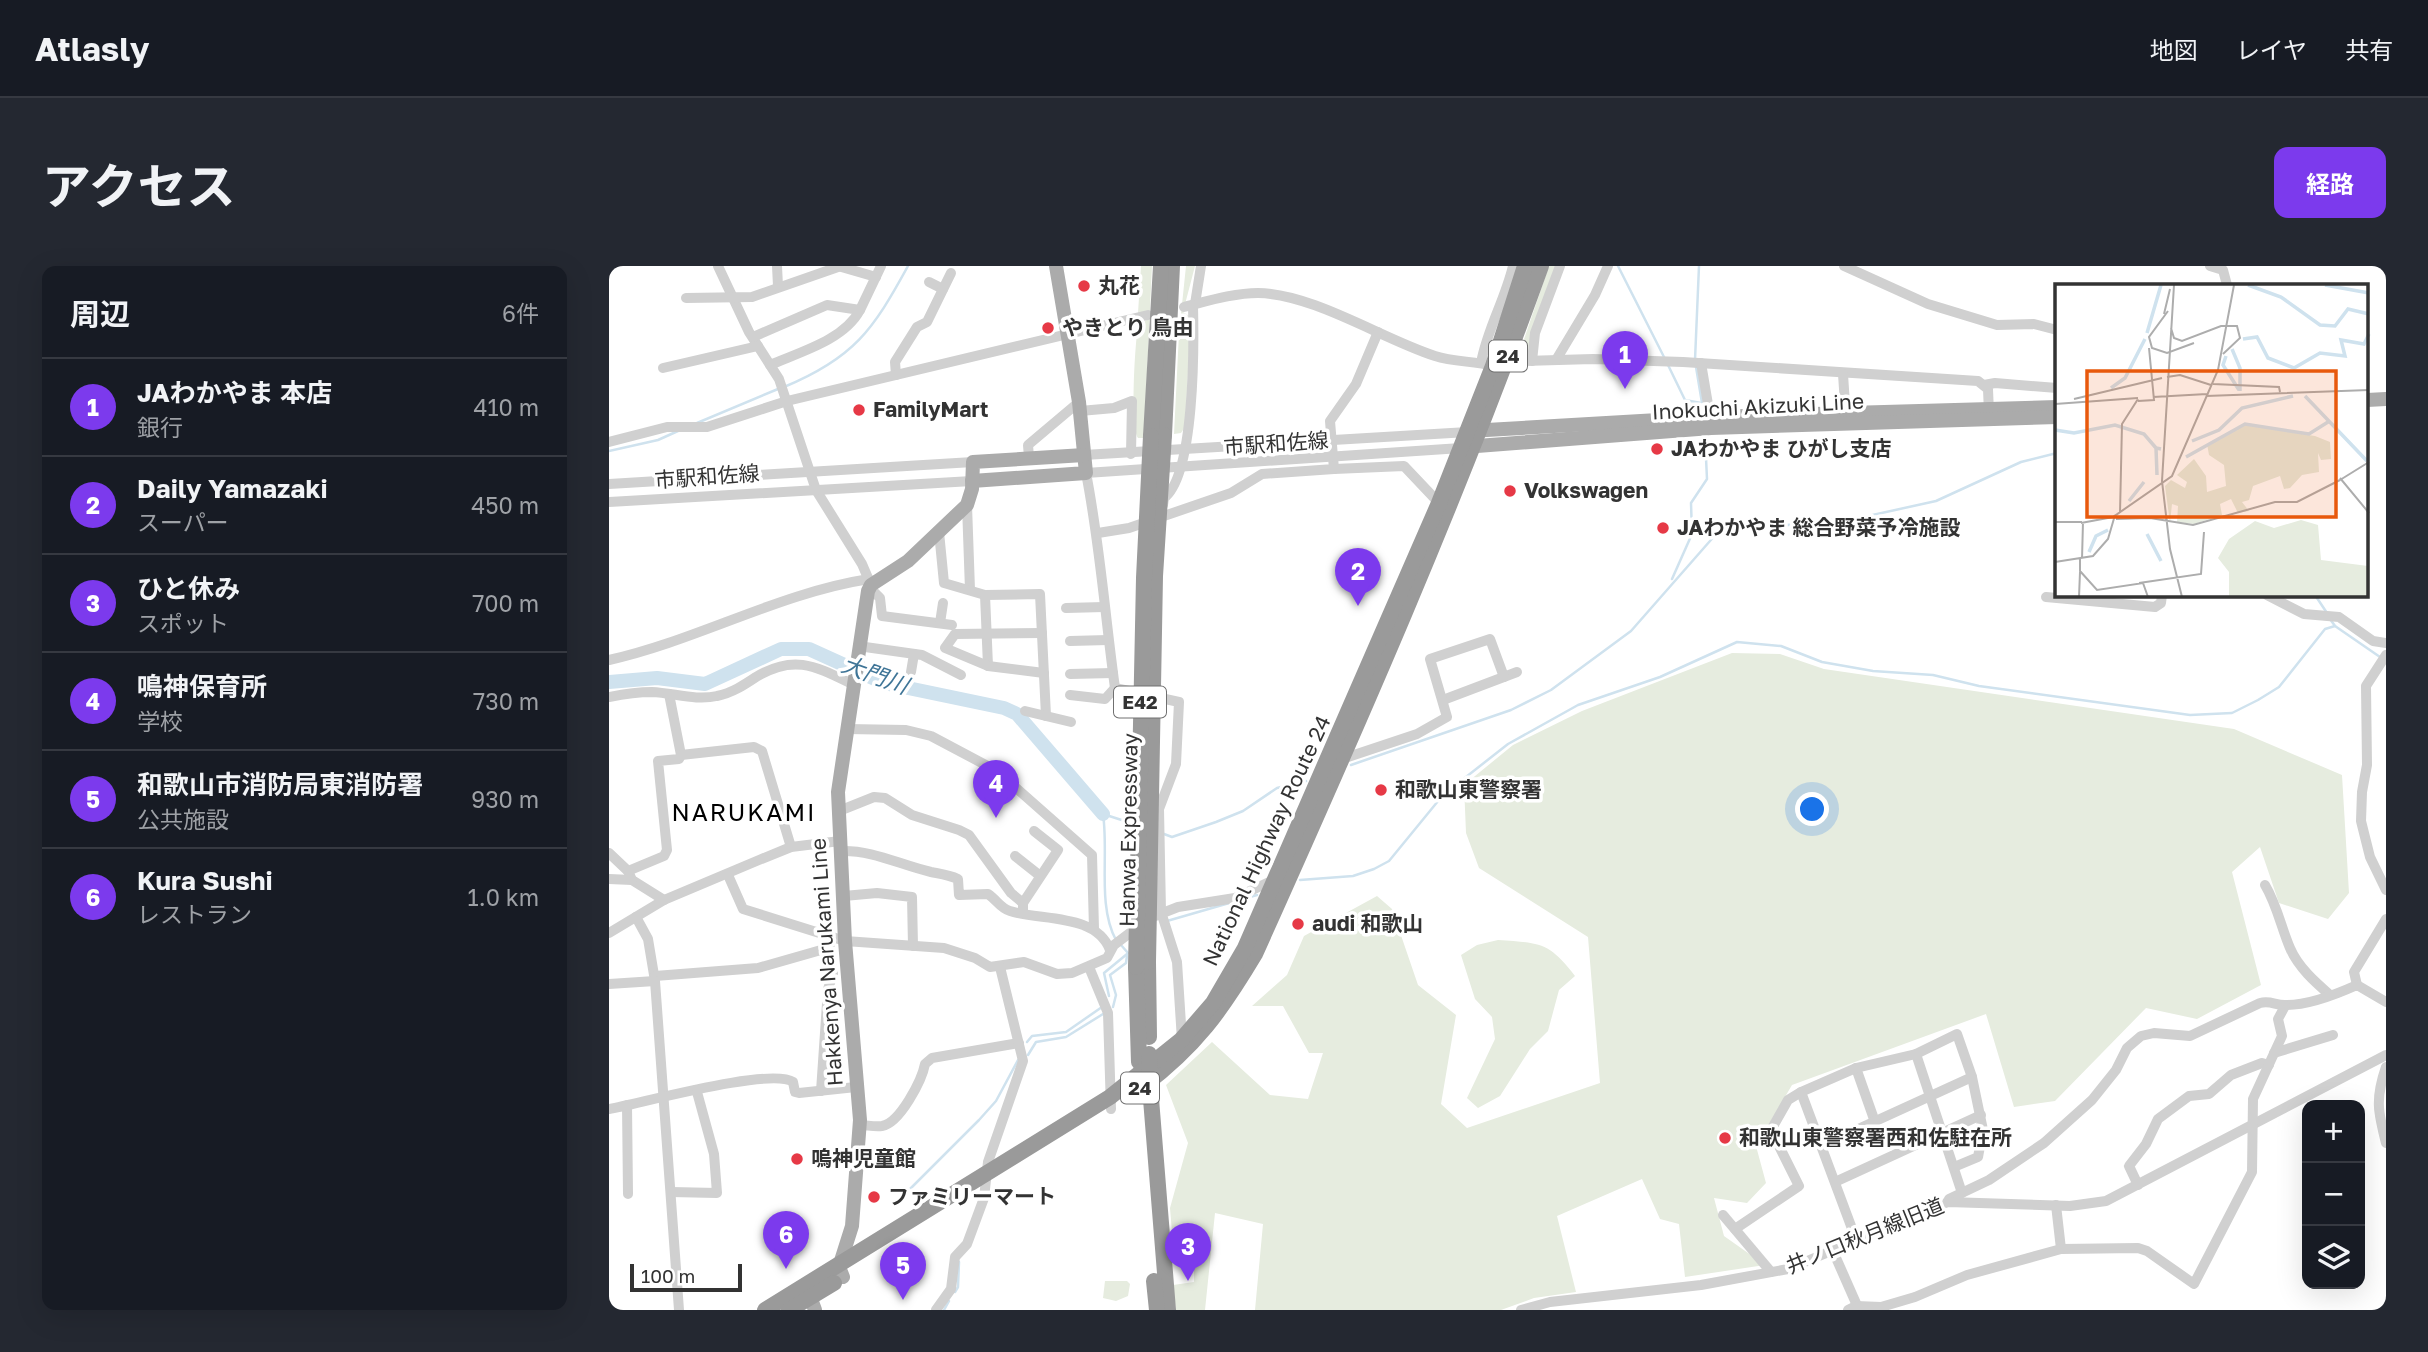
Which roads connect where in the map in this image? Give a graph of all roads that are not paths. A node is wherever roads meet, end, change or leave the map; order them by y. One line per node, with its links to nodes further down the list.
1 (717, 266): 23 (street)
2 (777, 266): 20 (street)
3 (1056, 266): 30 (main road)
4 (1161, 266): 54 (highway, Hanwa Expressway / E42)
5 (1173, 266): 27 (highway, Hanwa Expressway / E42)
6 (1182, 266): 27 (highway)
7 (1201, 266): 24 (street)
8 (1513, 266): 37 (street)
9 (1525, 266): 37 (highway, National Highway Route 24 / 24)
10 (1541, 266): 32 (highway, National Highway Route 24 / 24)
11 (1560, 266): 34 (street)
12 (1608, 266): 33 (street)
13 (1844, 266): 28 (street)
14 (2210, 266): 19 (street)
15 (838, 267): 16 (street); 20 (street)
16 (879, 271): 25 (street)
17 (951, 273): 21 (street)
18 (929, 282): 21 (street)
19 (2227, 284)
20 (778, 286): 23 (street)
21 (943, 289): 40 (street)
22 (686, 298): 23 (street)
23 (735, 300): 31 (street)
24 (1191, 305): 29 (street); 58 (street)
25 (860, 310): 31 (street); 36 (street)
26 (1148, 315): 30 (street)
27 (1170, 326): 54 (highway, Hanwa Expressway / E42)
28 (2055, 329)
29 (1378, 332): 37 (street); 56 (street)
30 (1067, 333): 40 (street); 46 (main road)
31 (755, 342): 36 (street); 38 (street)
32 (1508, 357): 34 (street); 55 (highway, National Highway Route 24 / 24)
33 (1556, 360): 34 (street); 35 (street)
34 (1532, 361)
35 (1701, 363): 39 (street); 53 (street)
36 (770, 365): 45 (street)
37 (1487, 365): 55 (highway, National Highway Route 24 / 24)
38 (663, 368)
39 (1843, 374): 41 (street); 51 (street)
40 (896, 375): 45 (street)
41 (1984, 385): 42 (street); 50 (street)
42 (2055, 388)
43 (2386, 399): 44 (main road)
44 (2368, 400)
45 (787, 401): 57 (street); 66 (street)
46 (1079, 406): 59 (street); 60 (main road); 62 (street)
47 (2055, 407): 50 (main road, Inokuchi Akizuki Line)
48 (2386, 408): 49 (main road)
49 (2368, 409)
50 (1989, 413): 51 (main road, Inokuchi Akizuki Line); 52 (main road, Inokuchi Akizuki Line)
51 (1846, 417): 53 (main road, Inokuchi Akizuki Line)
52 (2055, 417)
53 (1711, 423): 55 (main road, Inokuchi Akizuki Line)
54 (1158, 436): 168 (highway, Hanwa Expressway / E42, bridge)
55 (1471, 439): 56 (street, 市駅和佐線); 61 (street, 市駅和佐線); 72 (highway, National Highway Route 24 / 24); 116 (highway, National Highway Route 24 / 24)
56 (1331, 440): 58 (street, 市駅和佐線); 61 (street)
57 (609, 442)
58 (1186, 450): 59 (street, 市駅和佐線); 64 (street)
59 (1131, 454): 60 (street, 市駅和佐線)
60 (1084, 455): 62 (main road); 67 (main road)
61 (1332, 456): 64 (street, 市駅和佐線); 65 (street)
62 (1029, 457): 63 (main road)
63 (973, 462): 66 (street, 市駅和佐線); 68 (main road)
64 (1180, 467): 67 (street, 市駅和佐線); 74 (street)
65 (1334, 469): 72 (street); 74 (street)
66 (809, 470): 69 (street, 市駅和佐線); 70 (street)
67 (1086, 473): 68 (main road); 76 (street)
68 (972, 481): 70 (street, 市駅和佐線); 73 (main road)
69 (609, 484)
70 (815, 490): 71 (street, 市駅和佐線); 77 (street)
71 (609, 502)
72 (1439, 503): 116 (highway, National Highway Route 24 / 24)
73 (967, 505): 75 (main road); 78 (street)
74 (1163, 515): 76 (street)
75 (939, 532): 77 (main road); 78 (street)
76 (1098, 533): 84 (street)
77 (870, 584): 86 (street); 93 (main road, Hakkenya Narukami Line); 96 (street)
78 (970, 590): 79 (street)
79 (985, 595): 88 (street); 89 (street)
80 (2046, 597): 81 (street)
81 (2162, 597)
82 (2271, 597): 92 (street)
83 (943, 603): 86 (street)
84 (1104, 607): 85 (street); 90 (street)
85 (1066, 608)
86 (940, 623): 87 (street)
87 (952, 625)
88 (1042, 633): 89 (street); 100 (street)
89 (987, 634): 97 (street); 97 (street)
90 (1108, 640): 91 (street); 101 (street)
91 (1070, 641)
92 (2386, 643)
93 (857, 649): 94 (street); 105 (main road, Hakkenya Narukami Line)
94 (914, 654): 98 (street); 103 (street)
95 (2383, 659): 130 (street)
96 (609, 660)
97 (988, 666): 100 (street)
98 (911, 672)
99 (1517, 672): 104 (street)
100 (1044, 673): 112 (street)
101 (1113, 673): 102 (street); 106 (street)
102 (1070, 674)
103 (961, 676)
104 (1504, 677): 110 (street); 110 (street)
105 (852, 682): 107 (street); 114 (main road, Hakkenya Narukami Line)
106 (1115, 688): 108 (street); 134 (street)
107 (669, 694): 109 (street); 115 (street)
108 (1070, 695)
109 (609, 697)
110 (1443, 700): 116 (street)
111 (1025, 711): 112 (street)
112 (1046, 716): 113 (street)
113 (1071, 722)
114 (847, 729): 117 (main road, Hakkenya Narukami Line); 137 (street)
115 (681, 755): 120 (street); 124 (street)
116 (1333, 762): 123 (highway, National Highway Route 24 / 24); 128 (highway, National Highway Route 24 / 24)
117 (839, 811): 119 (main road, Hakkenya Narukami Line); 133 (street)
118 (1034, 831): 126 (street)
119 (840, 846): 120 (street); 131 (main road, Hakkenya Narukami Line); 133 (street)
120 (791, 847): 125 (street)
121 (609, 853): 124 (street)
122 (1015, 856): 126 (street)
123 (1291, 874): 128 (street); 153 (highway, National Highway Route 24 / 24)
124 (630, 875): 127 (street); 132 (street)
125 (728, 875): 132 (street); 140 (street)
126 (1039, 875): 133 (street)
127 (609, 879)
128 (1275, 880): 134 (street); 153 (highway, National Highway Route 24 / 24)
129 (2265, 885): 148 (street)
130 (2386, 890)
131 (844, 896): 139 (main road, Hakkenya Narukami Line); 141 (street)
132 (664, 900): 135 (street)
133 (1023, 908): 137 (street)
134 (1162, 914): 142 (street); 153 (street)
135 (636, 918): 138 (street); 145 (street)
136 (2386, 919): 147 (street)
137 (1094, 929): 142 (street)
138 (609, 933)
139 (845, 941): 140 (street); 141 (street); 161 (main road, Hakkenya Narukami Line)
140 (829, 942): 145 (street); 163 (street)
141 (913, 946): 143 (street)
142 (1112, 947): 144 (street)
143 (1000, 967): 144 (street); 152 (street)
144 (1089, 967): 167 (street)
145 (655, 978): 146 (street); 165 (street)
146 (609, 984)
147 (2357, 985): 148 (street); 149 (street)
148 (2330, 995): 150 (street)
149 (2386, 1002)
150 (2285, 1006): 154 (street); 183 (street)
151 (2333, 1035): 154 (street)
152 (1019, 1043): 173 (street); 179 (street)
153 (1186, 1043): 167 (highway, National Highway Route 24 / 24)
154 (2274, 1053): 157 (street)
155 (1916, 1054): 158 (street); 160 (street); 166 (street)
156 (2386, 1055): 174 (street, 井ノ口秋月線旧道)
157 (2269, 1065): 174 (street); 181 (street)
158 (1856, 1068): 164 (street); 172 (street)
159 (2386, 1068): 176 (street)
160 (1972, 1077): 166 (street); 171 (street)
161 (856, 1087): 163 (street); 173 (main road, Hakkenya Narukami Line)
162 (697, 1091): 163 (street); 165 (street); 182 (street)
163 (821, 1091)
164 (1801, 1092): 177 (street); 188 (street)
165 (664, 1098): 169 (street); 182 (street)
166 (1929, 1098): 172 (street); 175 (street)
167 (1111, 1103): 179 (highway, National Highway Route 24 / 24)
168 (1146, 1103): 200 (highway, Hanwa Expressway / E42); 201 (highway, Hanwa Expressway / E42)
169 (627, 1105): 170 (street); 184 (street)
170 (609, 1109)
171 (1981, 1115): 175 (street); 178 (street)
172 (1875, 1122): 177 (street)
173 (859, 1125): 192 (main road, Hakkenya Narukami Line)
174 (2252, 1127): 181 (street, 井ノ口秋月線旧道); 190 (street)
175 (1942, 1133): 178 (street); 180 (street)
176 (2386, 1143)
177 (1821, 1146): 180 (street)
178 (1954, 1167): 183 (street)
179 (985, 1182): 192 (highway, National Highway Route 24 / 24); 199 (street)
180 (1835, 1182): 189 (street)
181 (2138, 1185): 186 (street, 井ノ口秋月線旧道)
182 (671, 1192): 196 (street)
183 (1962, 1193): 185 (street)
184 (628, 1194)
185 (1948, 1202): 186 (street, 井ノ口秋月線旧道); 189 (street, 井ノ口秋月線旧道)
186 (2056, 1205): 190 (street)
187 (1723, 1215): 188 (street)
188 (1735, 1229): 193 (street)
189 (1857, 1242): 191 (street, 井ノ口秋月線旧道)
190 (2061, 1249): 195 (street)
191 (1833, 1251): 193 (street, 井ノ口秋月線旧道); 195 (street)
192 (841, 1272): 194 (highway, National Highway Route 24 / 24)
193 (1771, 1272): 202 (street, 井ノ口秋月線旧道)
194 (811, 1298): 197 (highway, National Highway Route 24 / 24); 198 (highway, National Highway Route 24 / 24)
195 (1854, 1309)
196 (679, 1310)
197 (765, 1310)
198 (789, 1310)
199 (936, 1310)
200 (1157, 1310)
201 (1168, 1310)
202 (1521, 1310)

